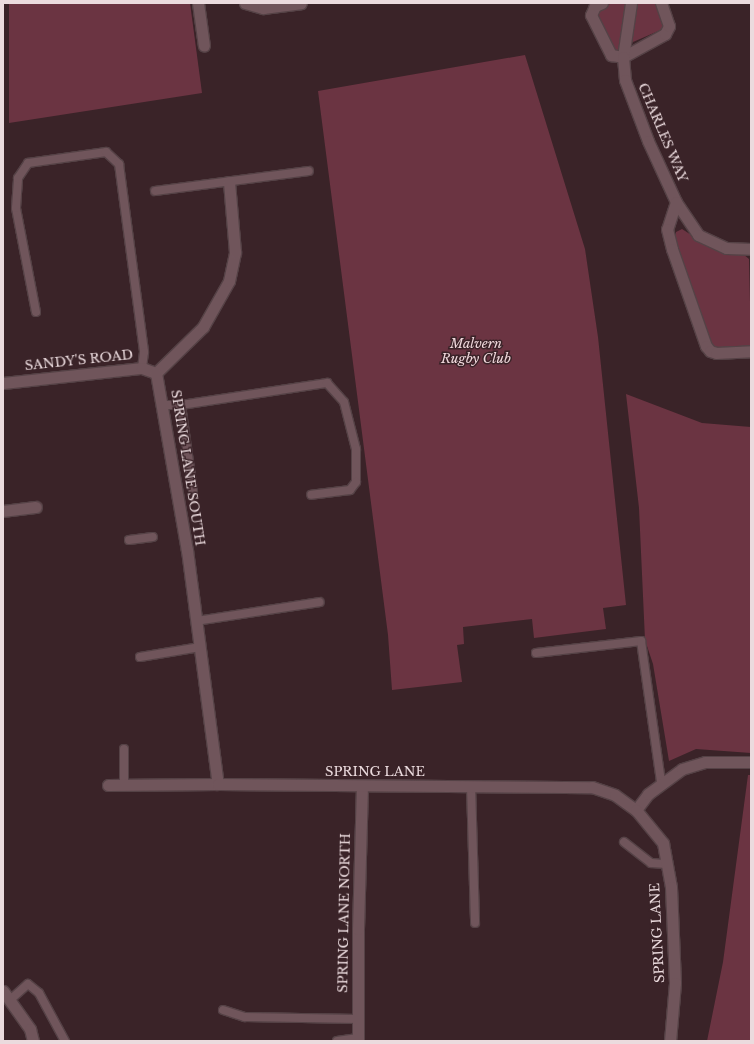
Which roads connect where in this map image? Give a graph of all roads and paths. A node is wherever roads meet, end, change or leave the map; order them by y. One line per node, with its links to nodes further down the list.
1 (199, 3): 7 (street)
2 (245, 3): 3 (street)
3 (301, 3)
4 (602, 3): 8 (street)
5 (631, 3): 8 (street, CHARLES WAY)
6 (661, 3): 8 (street)
7 (204, 46)
8 (623, 57): 12 (street, CHARLES WAY)
9 (309, 171): 10 (lane)
10 (229, 182): 11 (lane); 17 (street)
11 (155, 191)
12 (676, 202): 13 (street, CHARLES WAY); 15 (street, CHARLES WAY)
13 (751, 249)
14 (36, 312): 16 (lane)
15 (751, 351)
16 (142, 368): 17 (street, SANDY'S ROAD); 18 (street, SANDY'S ROAD)
17 (156, 373): 19 (street, SPRING LANE SOUTH)
18 (3, 383)
19 (163, 405): 20 (lane); 28 (street, SPRING LANE SOUTH)
20 (181, 405): 21 (lane); 22 (lane)
21 (193, 490)
22 (311, 495)
23 (36, 507): 24 (street)
24 (3, 511)
25 (153, 537): 26 (lane)
26 (129, 540)
27 (320, 602): 28 (lane)
28 (196, 621): 29 (street, SPRING LANE SOUTH)
29 (200, 648): 31 (lane); 35 (street, SPRING LANE SOUTH)
30 (536, 653): 34 (lane)
31 (140, 657)
32 (124, 749): 37 (lane)
33 (751, 762): 34 (street)
34 (662, 782): 40 (street)
35 (218, 784): 37 (street, SPRING LANE); 38 (street, SPRING LANE)
36 (108, 785): 37 (street, SPRING LANE)
37 (124, 785)
38 (362, 786): 39 (street, SPRING LANE); 46 (street, SPRING LANE NORTH)
39 (471, 786): 40 (street, SPRING LANE); 43 (lane)
40 (636, 810): 42 (street, SPRING LANE)
41 (624, 842): 42 (lane)
42 (667, 864): 51 (street, SPRING LANE)
43 (475, 923)
44 (6, 996): 48 (street); 49 (lane)
45 (223, 1010): 46 (lane)
46 (358, 1019): 47 (street, SPRING LANE NORTH)
47 (358, 1039): 50 (lane)
48 (33, 1041)
49 (65, 1041)
50 (337, 1041)
51 (670, 1041)

